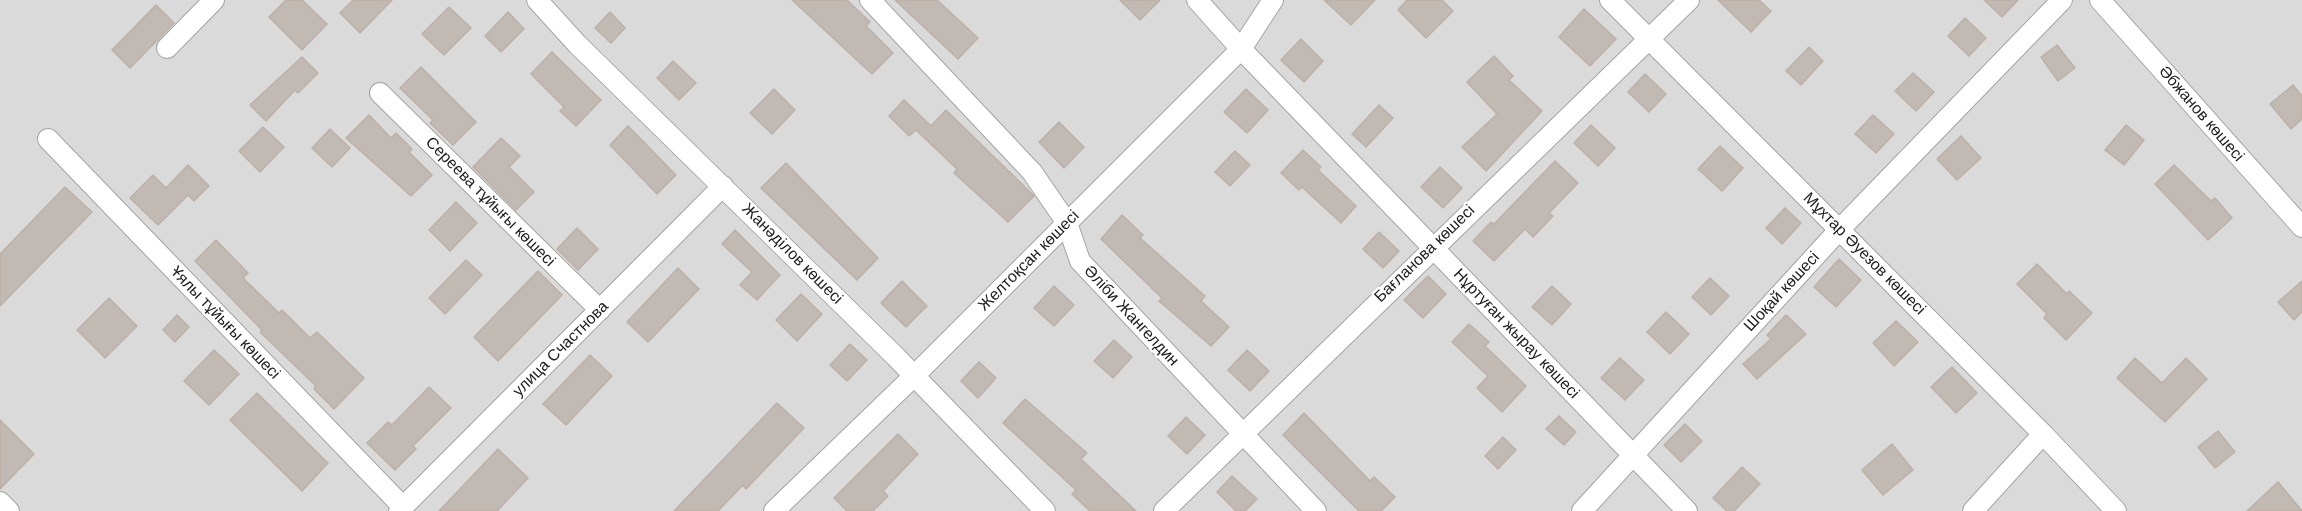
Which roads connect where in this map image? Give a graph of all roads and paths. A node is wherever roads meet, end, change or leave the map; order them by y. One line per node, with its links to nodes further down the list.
1 (214, 0): 11 (street)
2 (537, 0): 15 (street, Жанәділов көшесі)
3 (870, 0): 16 (street, Әліби Жангелдин)
4 (1197, 0): 12 (street, Нұртуған жырау көшесі)
5 (1273, 0): 12 (street, Желтоқсан көшесі)
6 (1610, 0): 10 (street, Мұхтар Әуезов көшесі)
7 (1689, 0): 10 (street, Бағланова көшесі)
8 (2062, 0): 18 (street, Шоқай көшесі)
9 (2100, 0): 17 (street, Әбжанов көшесі)
10 (1647, 38): 18 (street, Мұхтар Әуезов көшесі); 19 (street, Бағланова көшесі)
11 (167, 48)
12 (1241, 49): 16 (street, Желтоқсан көшесі); 19 (street, Нұртуған жырау көшесі)
13 (380, 93): 20 (street, Сереева тұйығы көшесі)
14 (48, 139): 26 (street, Ұялы тұйығы көшесі)
15 (723, 186): 20 (street, улица Счастнова); 21 (street, Жанәділов көшесі)
16 (1067, 223): 21 (street, Желтоқсан көшесі); 22 (street, Әліби Жангелдин)
17 (2302, 228)
18 (1840, 229): 23 (street, Мұхтар Әуезов көшесі); 24 (street, Шоқай көшесі)
19 (1433, 247): 22 (street, Бағланова көшесі); 24 (street, Нұртуған жырау көшесі)
20 (600, 310): 26 (street, улица Счастнова)
21 (914, 376): 28 (street, Желтоқсан көшесі); 29 (street, Жанәділов көшесі)
22 (1243, 434): 30 (street, Бағланова көшесі); 31 (street, Әліби Жангелдин)
23 (2043, 434): 34 (street); 35 (street, Мұхтар Әуезов көшесі)
24 (1632, 456): 32 (street, Шоқай көшесі); 33 (street, Нұртуған жырау көшесі)
25 (0, 502): 27 (street)
26 (401, 509)
27 (9, 511)
28 (774, 511)
29 (1045, 511)
30 (1164, 511)
31 (1316, 511)
32 (1582, 511)
33 (1687, 511)
34 (1973, 511)
35 (2116, 511)

